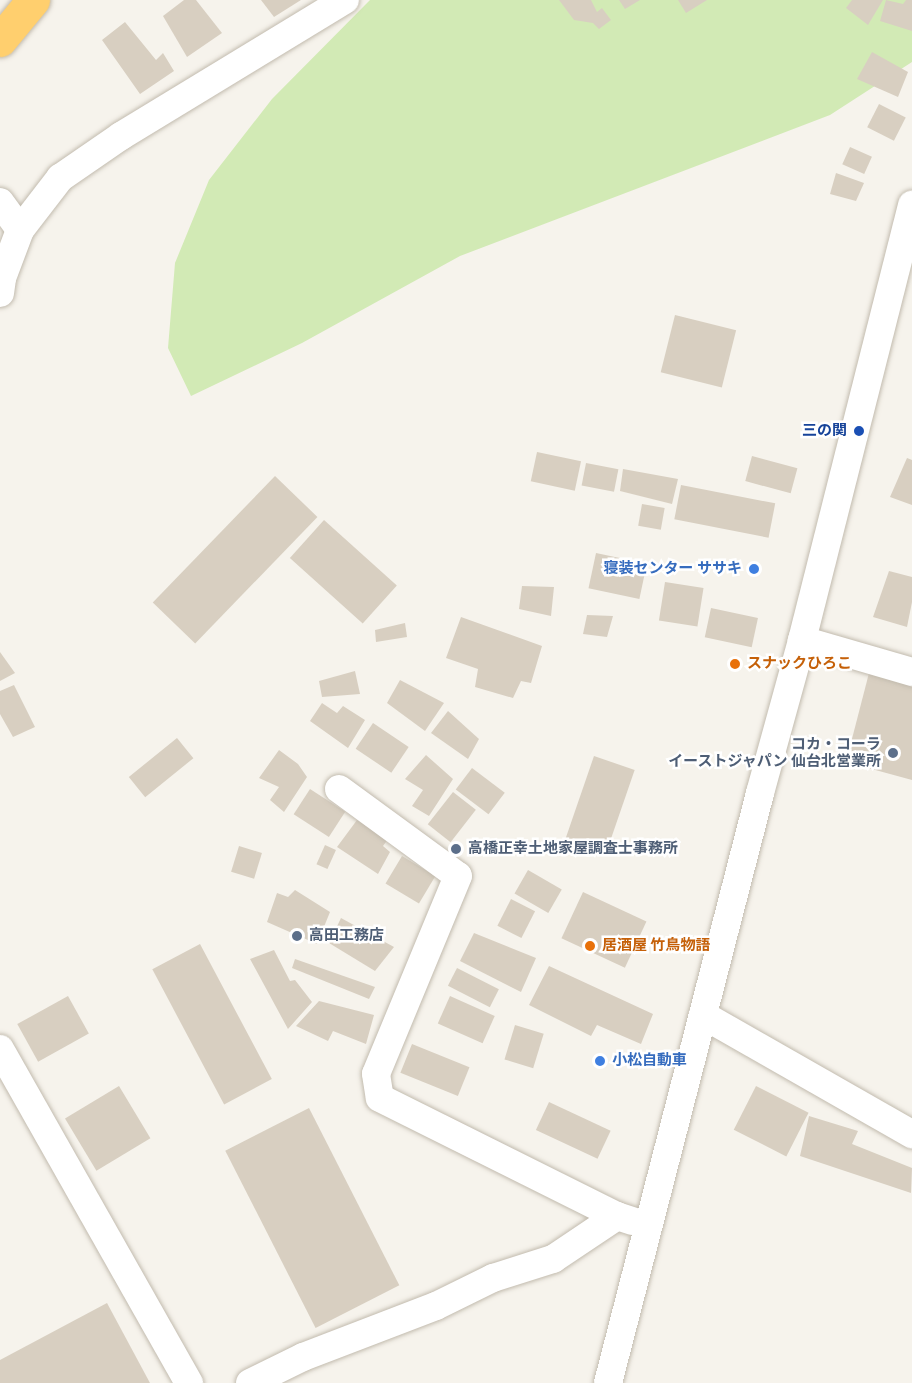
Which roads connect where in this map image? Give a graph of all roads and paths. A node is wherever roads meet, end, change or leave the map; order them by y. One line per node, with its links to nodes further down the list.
1 (33, 0): 3 (highway)
2 (345, 0): 6 (street)
3 (0, 40)
4 (0, 202): 6 (street)
5 (911, 211): 8 (street)
6 (20, 230): 7 (street)
7 (0, 294)
8 (802, 640): 9 (street); 11 (street)
9 (912, 672)
10 (339, 789): 14 (street)
11 (703, 1015): 13 (street); 15 (street)
12 (0, 1049): 16 (street)
13 (912, 1134)
14 (617, 1216): 15 (street); 17 (street)
15 (648, 1226): 18 (street)
16 (189, 1383)
17 (250, 1383)
18 (608, 1383)

